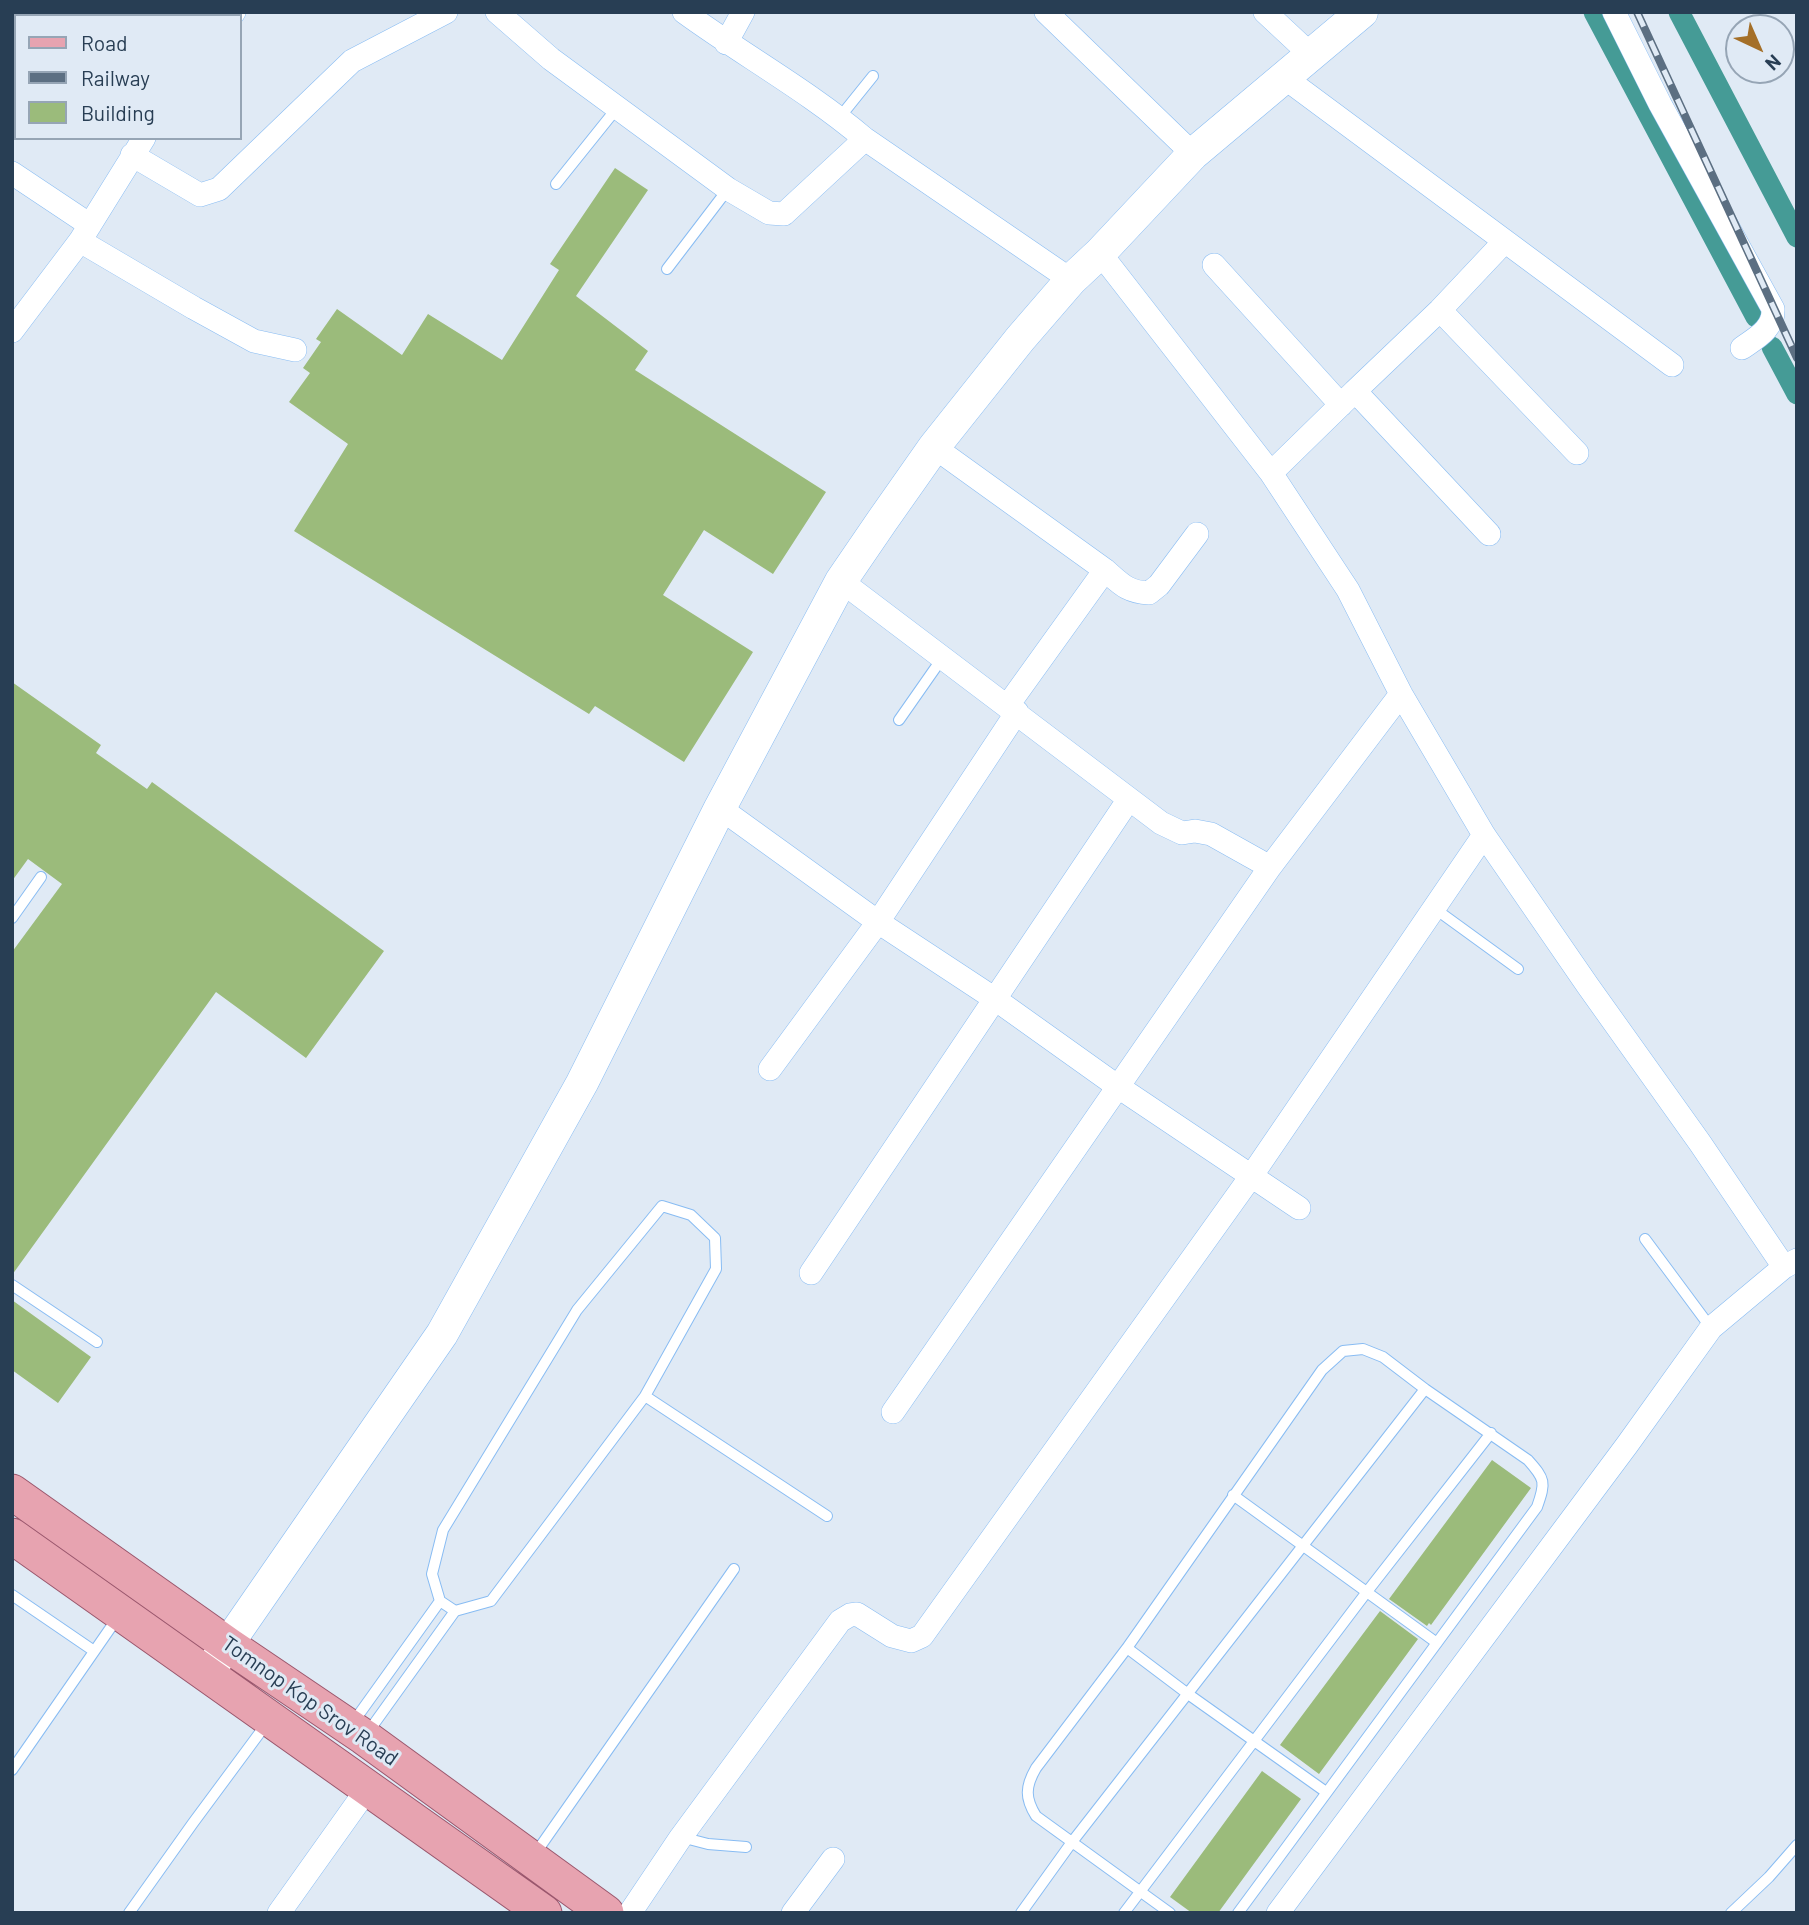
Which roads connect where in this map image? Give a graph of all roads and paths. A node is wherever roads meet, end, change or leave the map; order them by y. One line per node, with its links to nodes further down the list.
1 (446, 12): 16 (street)
2 (497, 12): 13 (street)
3 (684, 12): 9 (street)
4 (743, 12): 9 (street)
5 (1046, 12): 17 (street)
6 (1265, 12): 10 (street)
7 (1363, 12): 10 (street)
8 (1614, 12): 29 (street)
9 (726, 43): 14 (street)
10 (1310, 54): 12 (street)
11 (873, 76): 14 (lane)
12 (1285, 78): 17 (street); 22 (street)
13 (617, 108): 19 (lane); 20 (street)
14 (840, 117): 15 (street)
15 (865, 139): 20 (street); 26 (street)
16 (137, 144): 21 (street)
17 (1193, 154): 23 (street)
18 (12, 173): 21 (street)
19 (556, 184)
20 (728, 189): 25 (lane)
21 (85, 233): 28 (street); 30 (street)
22 (1505, 241): 27 (street); 31 (street)
23 (1100, 253): 26 (street); 35 (street)
24 (1214, 265): 32 (street)
25 (667, 269)
26 (1071, 280): 33 (street)
27 (1440, 310): 32 (street); 34 (street)
28 (12, 331)
29 (1742, 348)
30 (295, 351)
31 (1671, 365)
32 (1348, 398): 35 (street); 37 (street)
33 (934, 447): 38 (street); 39 (street)
34 (1577, 453)
35 (1271, 472): 41 (street)
36 (1197, 534): 38 (street)
37 (1489, 534)
38 (1105, 570): 42 (street)
39 (841, 581): 40 (street); 45 (street)
40 (943, 657): 42 (street); 43 (lane)
41 (1401, 694): 46 (street); 47 (street)
42 (1012, 709): 44 (street); 51 (street)
43 (899, 720)
44 (1129, 799): 47 (street); 53 (street)
45 (720, 808): 51 (street); 80 (street)
46 (1484, 835): 49 (street); 59 (street)
47 (1270, 867): 55 (street)
48 (41, 877): 50 (lane)
49 (1434, 908): 52 (lane); 56 (street)
50 (12, 918)
51 (878, 922): 53 (street); 54 (street)
52 (1518, 970)
53 (995, 999): 55 (street); 60 (street)
54 (770, 1069)
55 (1117, 1086): 56 (street); 66 (street)
56 (1252, 1175): 57 (street); 91 (street)
57 (1299, 1208)
58 (1645, 1239): 62 (lane)
59 (1791, 1264): 62 (street)
60 (811, 1273)
61 (12, 1285): 63 (lane)
62 (1711, 1328): 108 (street)
63 (97, 1342)
64 (1425, 1389): 67 (lane); 69 (lane); 72 (lane)
65 (645, 1396): 70 (lane); 76 (lane); 77 (lane)
66 (893, 1412)
67 (1491, 1433): 74 (lane); 79 (lane)
68 (12, 1492): 80 (main road, Tomnop Kop Srov Road)
69 (1233, 1495): 72 (lane); 81 (lane)
70 (827, 1516)
71 (13, 1537): 78 (main road, Tomnop Kop Srov Road)
72 (1303, 1546): 74 (lane); 84 (lane)
73 (734, 1569): 95 (lane)
74 (1366, 1593): 79 (lane); 87 (lane)
75 (12, 1595): 82 (lane)
76 (440, 1601): 77 (lane); 86 (lane)
77 (455, 1611): 86 (lane)
78 (121, 1612): 82 (lane); 83 (main road, Tomnop Kop Srov Road)
79 (1437, 1643): 90 (lane)
80 (228, 1645): 83 (street); 86 (main road, Tomnop Kop Srov Road)
81 (1127, 1648): 84 (lane); 92 (lane)
82 (94, 1651): 88 (lane)
83 (207, 1674): 85 (main road, Tomnop Kop Srov Road)
84 (1188, 1694): 87 (lane); 92 (lane)
85 (271, 1718): 89 (main road, Tomnop Kop Srov Road); 99 (lane)
86 (357, 1732): 95 (main road, Tomnop Kop Srov Road)
87 (1254, 1742): 90 (lane); 97 (lane)
88 (12, 1770)
89 (368, 1788): 98 (main road, Tomnop Kop Srov Road); 100 (street)
90 (1326, 1792): 107 (lane)
91 (681, 1837): 94 (lane); 102 (street)
92 (1072, 1842): 97 (lane); 104 (lane)
93 (1797, 1845): 109 (lane)
94 (746, 1847)
95 (531, 1859): 101 (main road, Tomnop Kop Srov Road)
96 (833, 1859): 103 (street)
97 (1140, 1890): 105 (lane); 106 (lane)
98 (531, 1909)
99 (129, 1913)
100 (279, 1913)
101 (606, 1913)
102 (631, 1913)
103 (793, 1913)
104 (1021, 1913)
105 (1124, 1913)
106 (1170, 1913)
107 (1238, 1913)
108 (1278, 1913)
109 (1731, 1913)

